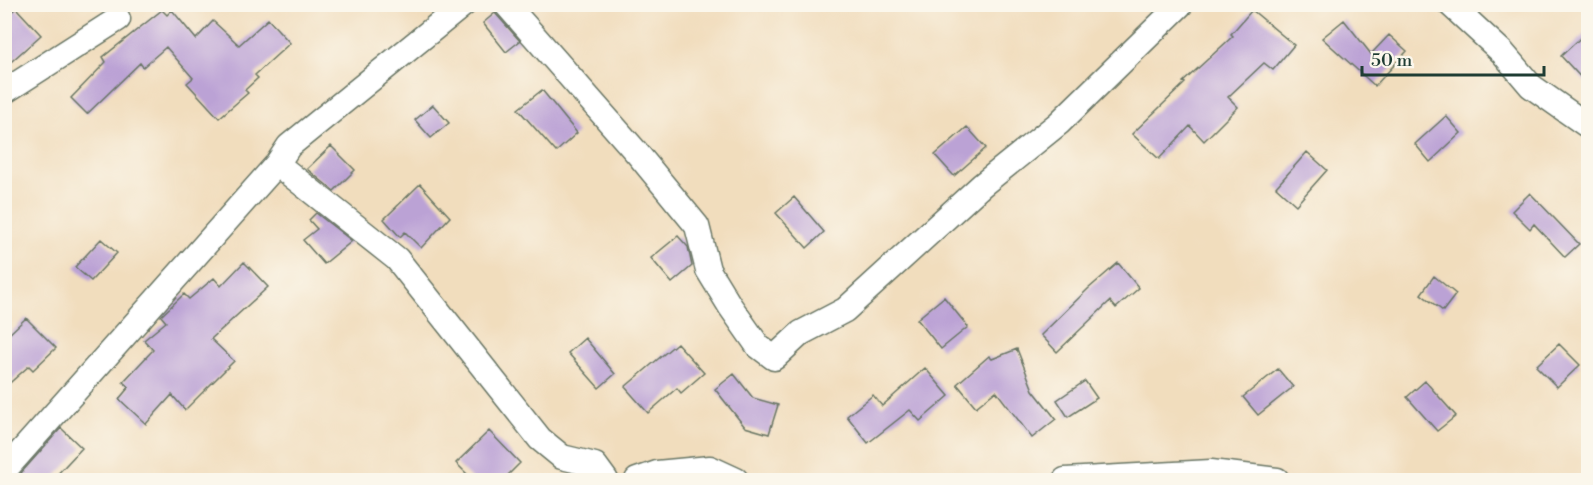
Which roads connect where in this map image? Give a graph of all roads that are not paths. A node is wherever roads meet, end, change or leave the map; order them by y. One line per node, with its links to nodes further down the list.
1 (464, 4): 8 (street)
2 (506, 4): 3 (street)
3 (1181, 4)
4 (1450, 4): 7 (street)
5 (118, 19): 6 (street)
6 (4, 92)
7 (1588, 126)
8 (277, 164): 9 (street); 10 (street)
9 (4, 471)
10 (606, 480)
11 (637, 480): 12 (street)
12 (736, 480)
13 (1065, 480): 14 (street)
14 (1277, 480)

